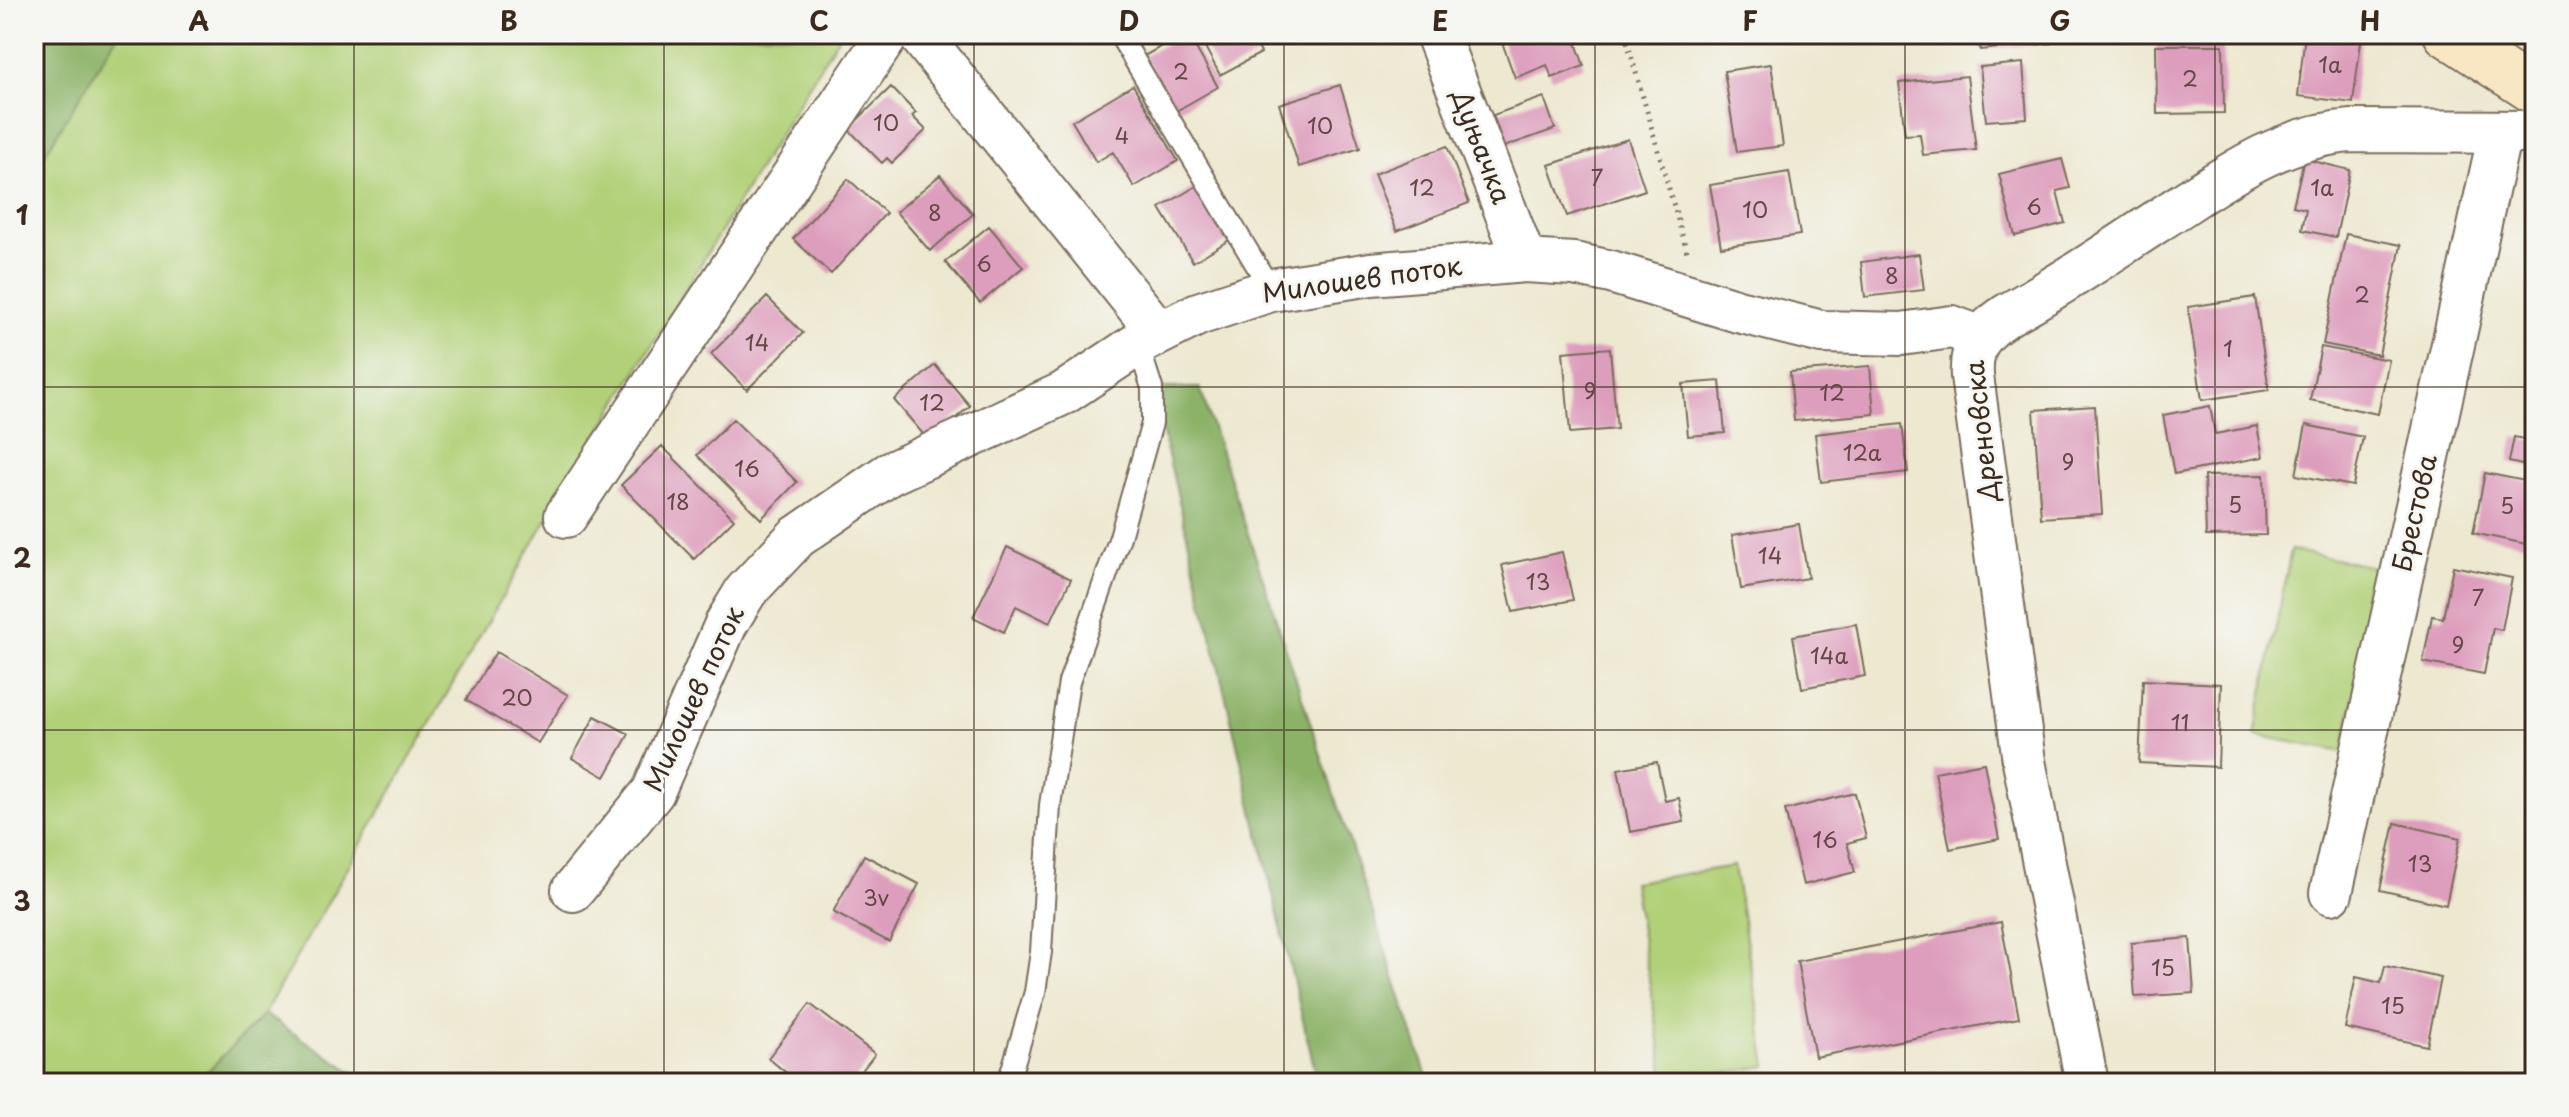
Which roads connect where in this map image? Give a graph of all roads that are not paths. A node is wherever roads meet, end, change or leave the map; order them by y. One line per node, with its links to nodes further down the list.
1 (888, 34): 12 (street)
2 (919, 34): 11 (street)
3 (1119, 34): 9 (lane)
4 (1437, 34): 8 (street, Дуњачка)
5 (2462, 38): 6 (street)
6 (2535, 92)
7 (2518, 133): 10 (street, Дреновска); 14 (street, Брестова)
8 (1525, 261): 9 (street, Милошев поток); 10 (street, Милошев поток)
9 (1271, 290): 11 (street, Милошев поток)
10 (1979, 337): 16 (street, Дреновска)
11 (1148, 338): 13 (street, Милошев поток); 15 (lane)
12 (566, 516)
13 (573, 890)
14 (2331, 893)
15 (1008, 1083)
16 (2087, 1083)

